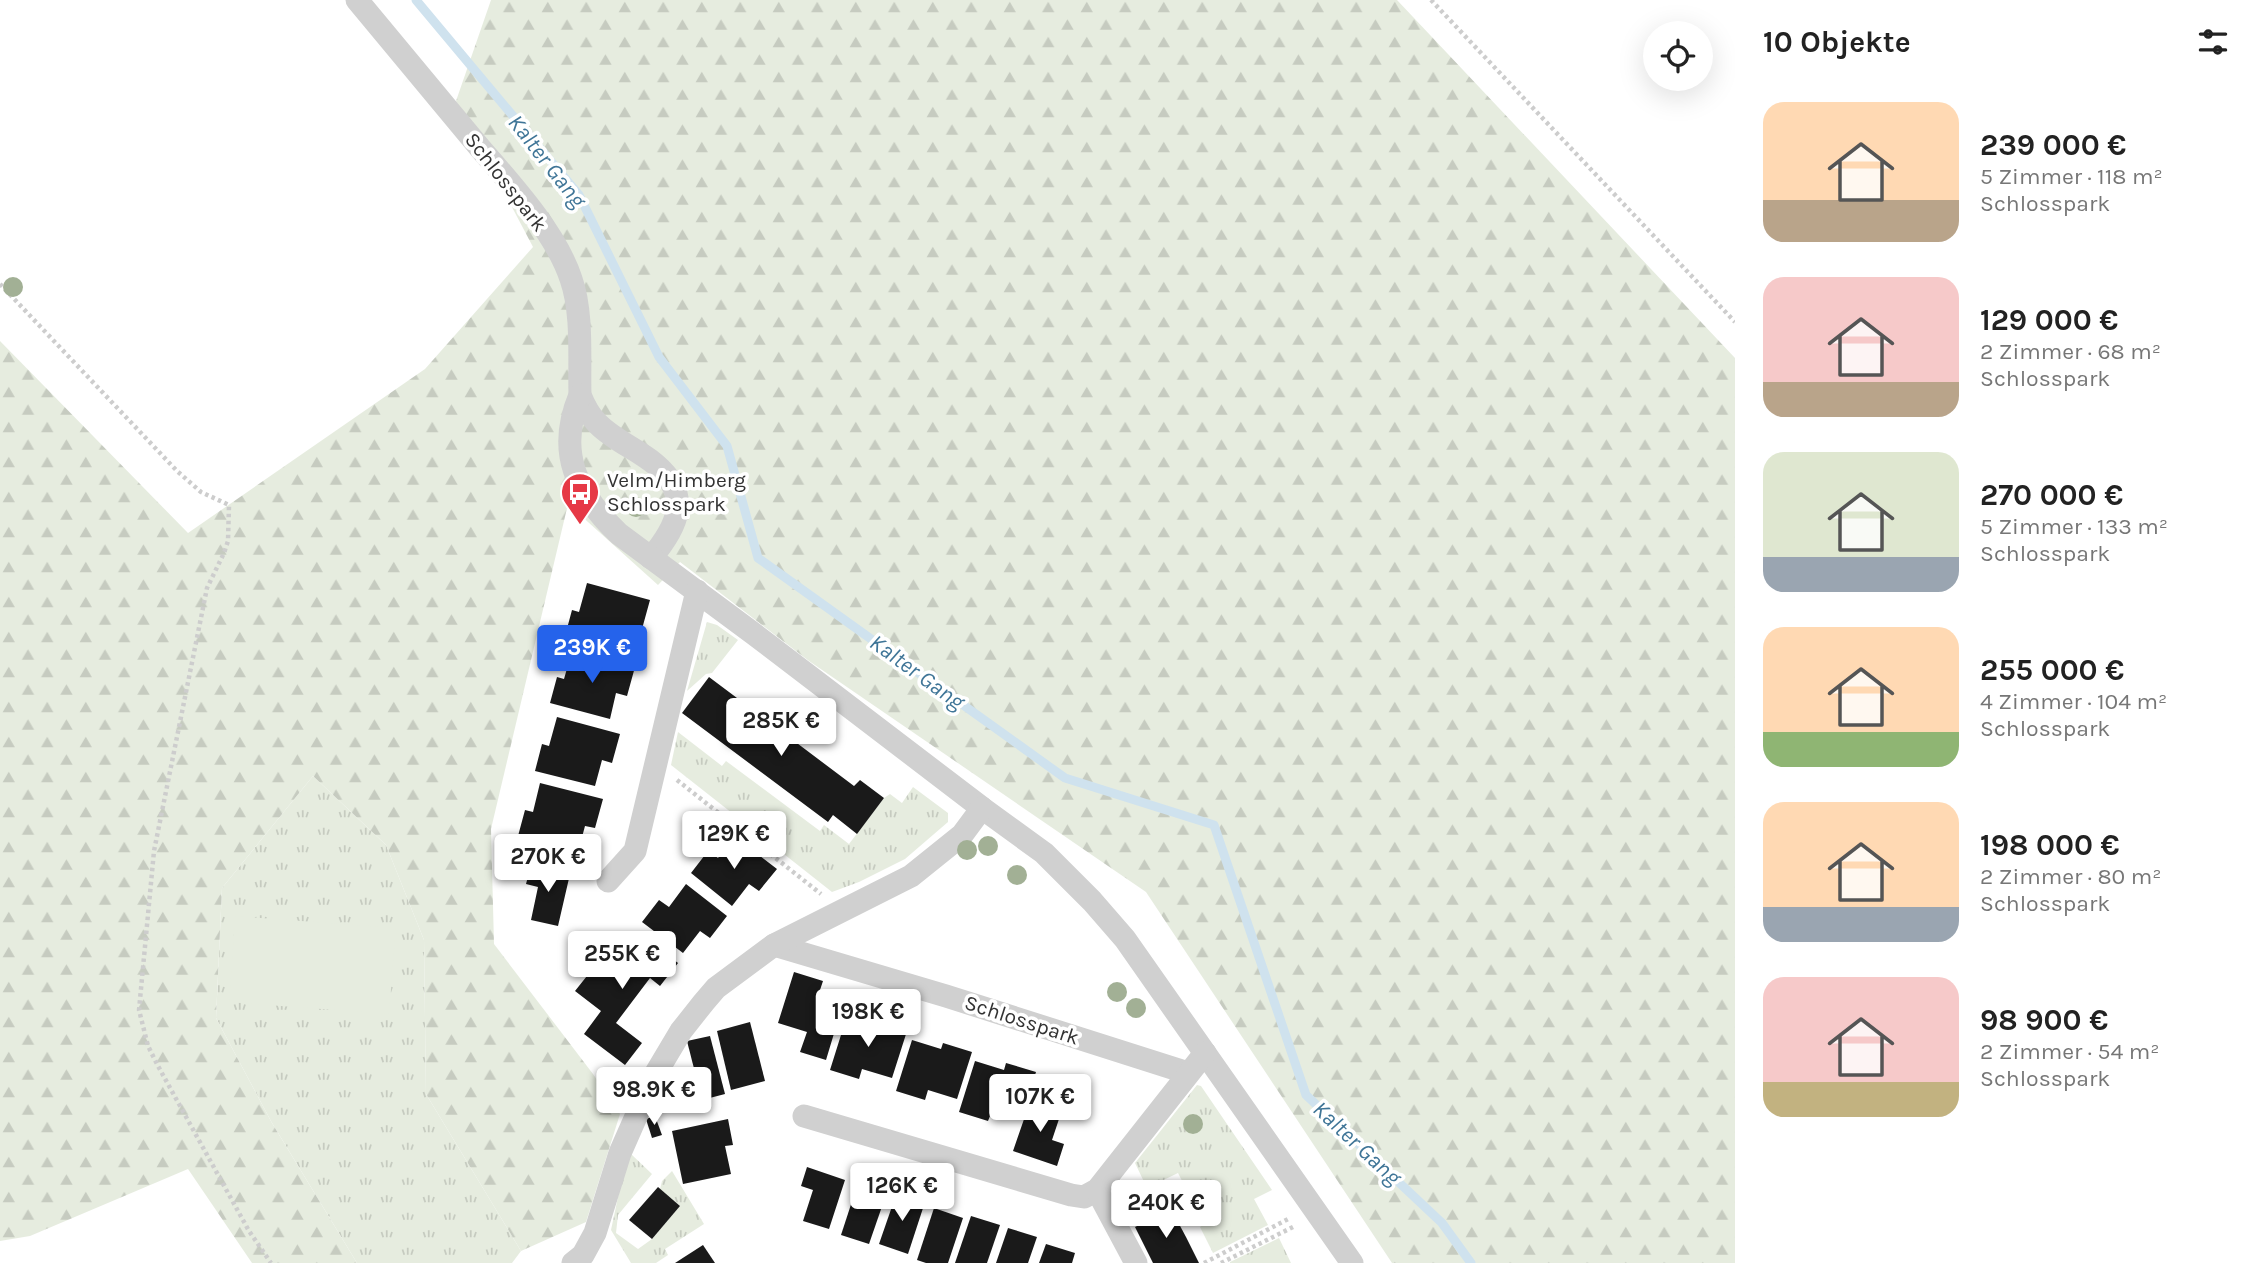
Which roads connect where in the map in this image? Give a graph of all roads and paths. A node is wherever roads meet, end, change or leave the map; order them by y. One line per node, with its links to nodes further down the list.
1 (357, 0): 5 (street, Schlosspark)
2 (1431, 0): 4 (path)
3 (0, 284): 18 (path)
4 (1735, 322)
5 (580, 396): 6 (street, Schlosspark); 6 (street)
6 (650, 558): 7 (street, Schlosspark)
7 (697, 591): 8 (street); 9 (street, Schlosspark)
8 (656, 763): 10 (street); 11 (path)
9 (982, 808): 11 (street); 13 (street, Schlosspark)
10 (608, 881)
11 (840, 910): 12 (street)
12 (774, 945): 14 (street, Schlosspark); 19 (street)
13 (1205, 1052): 14 (street); 17 (street, Schlosspark)
14 (1188, 1073): 16 (street)
15 (804, 1116): 16 (street)
16 (1097, 1190): 20 (street)
17 (1315, 1210): 21 (path); 22 (path); 23 (street, Schlosspark)
18 (271, 1263)
19 (573, 1263)
20 (1136, 1263)
21 (1204, 1263)
22 (1221, 1263)
23 (1352, 1263)

